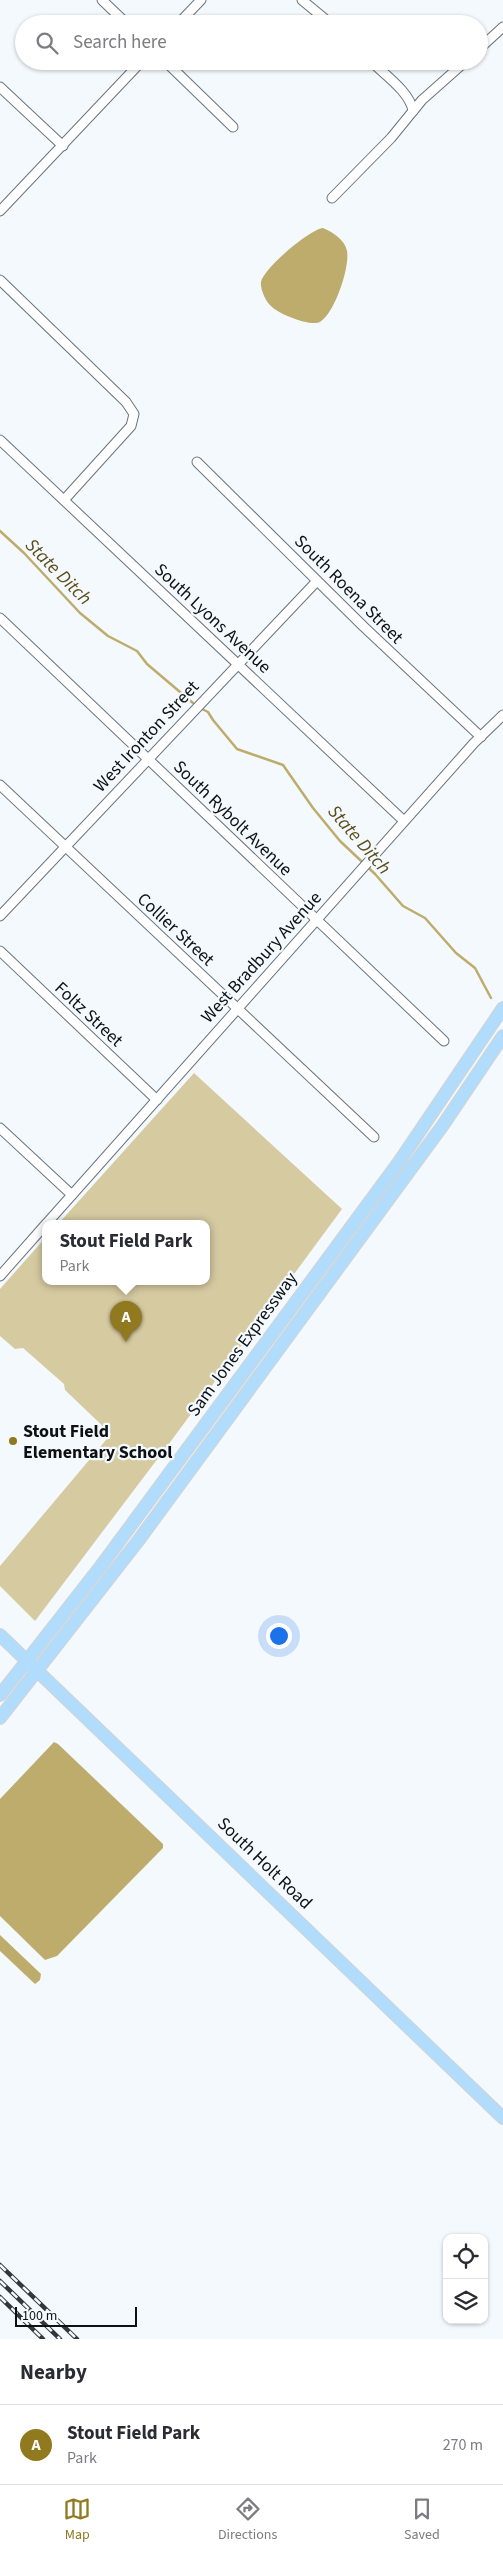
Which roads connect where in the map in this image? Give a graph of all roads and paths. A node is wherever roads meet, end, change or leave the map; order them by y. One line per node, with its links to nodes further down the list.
1 (102, 0): 4 (street)
2 (201, 0): 5 (street)
3 (302, 0): 6 (street)
4 (117, 15)
5 (187, 15)
6 (320, 15)
7 (503, 28): 8 (street)
8 (488, 41)
9 (134, 70): 16 (street)
10 (174, 70): 15 (street)
11 (380, 70): 14 (street)
12 (456, 70): 14 (street)
13 (0, 87): 16 (street)
14 (413, 111): 17 (street)
15 (233, 127)
16 (63, 146): 18 (street)
17 (332, 198)
18 (0, 211)
19 (0, 280): 22 (street)
20 (0, 440): 22 (street, South Lyons Avenue)
21 (197, 462): 23 (street, South Roena Street)
22 (64, 500): 25 (street, South Lyons Avenue)
23 (317, 580): 25 (street, West Ironton Street); 27 (street, South Roena Street)
24 (0, 618): 28 (street, South Rybolt Avenue)
25 (237, 663): 28 (street, West Ironton Street); 30 (street, South Lyons Avenue)
26 (503, 715): 27 (street, West Bradbury Avenue)
27 (481, 737): 30 (street, West Bradbury Avenue)
28 (148, 758): 31 (street, West Ironton Street); 33 (street, South Rybolt Avenue)
29 (0, 784): 31 (street, Collier Street)
30 (404, 821): 33 (street, West Bradbury Avenue)
31 (64, 846): 32 (street, West Ironton Street); 36 (street, Collier Street)
32 (0, 916)
33 (316, 919): 36 (street, West Bradbury Avenue); 38 (street, South Rybolt Avenue)
34 (0, 951): 39 (street, Foltz Street)
35 (503, 1008): 47 (main road, Sam Jones Expressway)
36 (236, 1009): 39 (street, West Bradbury Avenue); 41 (street, Collier Street)
37 (503, 1036): 48 (main road, Sam Jones Expressway)
38 (444, 1041)
39 (157, 1100): 42 (street, West Bradbury Avenue)
40 (0, 1128): 42 (street)
41 (374, 1137)
42 (72, 1195): 43 (street, West Bradbury Avenue)
43 (50, 1220)
44 (42, 1229): 45 (street, West Bradbury Avenue)
45 (0, 1276)
46 (0, 1635): 47 (main road, South Holt Road)
47 (27, 1661): 48 (main road, South Holt Road); 49 (main road, Sam Jones Expressway)
48 (39, 1672): 50 (main road, Sam Jones Expressway); 51 (main road, South Holt Road)
49 (0, 1694)
50 (0, 1718)
51 (503, 2118)

